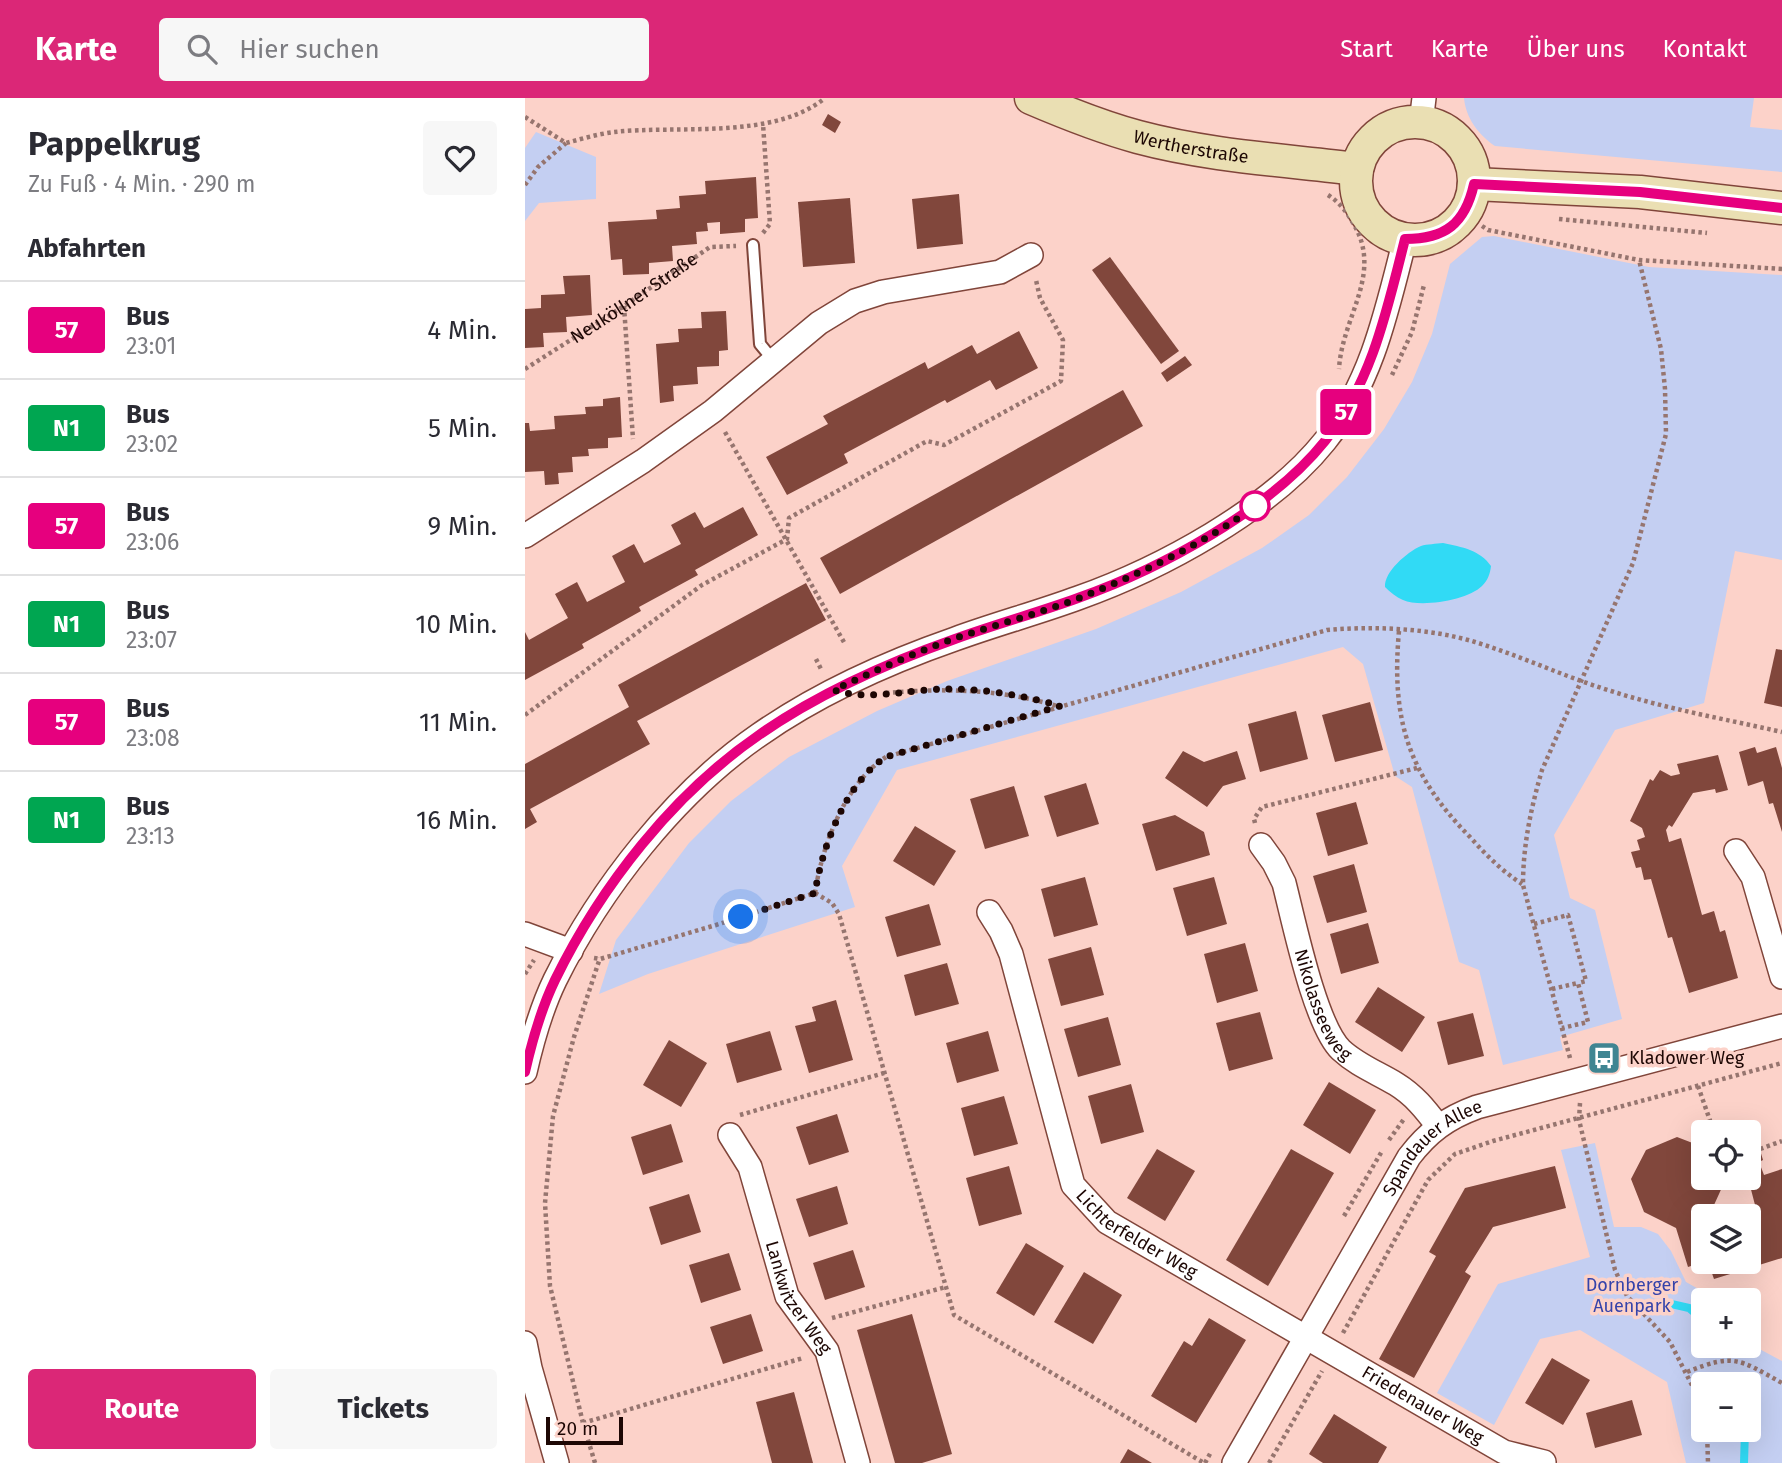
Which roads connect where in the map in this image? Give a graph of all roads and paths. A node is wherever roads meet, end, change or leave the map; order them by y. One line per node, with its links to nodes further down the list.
1 (825, 98): 5 (path)
2 (1031, 98): 7 (main road, Wertherstraße)
3 (1422, 110): 7 (main road); 8 (main road)
4 (525, 117): 6 (path)
5 (763, 124): 6 (path); 16 (path)
6 (566, 143): 9 (path)
7 (1357, 169): 15 (main road)
8 (1474, 184): 11 (main road); 15 (main road)
9 (525, 185)
10 (1316, 189): 20 (path)
11 (1782, 208)
12 (1554, 219): 14 (path)
13 (1482, 226): 18 (path)
14 (1707, 233)
15 (1405, 239): 43 (street)
16 (753, 245): 21 (path, Neuköllner Straße); 22 (lane)
17 (1031, 255): 22 (street); 27 (path)
18 (1639, 260): 19 (path); 30 (path)
19 (1782, 269)
20 (1365, 273)
21 (624, 306): 23 (path, Neuköllner Straße); 25 (path)
22 (773, 360): 24 (street)
23 (525, 369)
24 (713, 411): 25 (street); 27 (path)
25 (643, 461): 26 (street)
26 (525, 536)
27 (786, 538): 29 (path); 33 (path)
28 (1399, 631): 30 (path); 32 (path); 35 (path)
29 (845, 644)
30 (1581, 682): 34 (path); 38 (path)
31 (883, 694): 32 (path)
32 (1060, 706): 39 (path)
33 (525, 715)
34 (1782, 732)
35 (1416, 768): 36 (path); 38 (path)
36 (1261, 845): 56 (street, Nikolasseeweg)
37 (1737, 851): 44 (street)
38 (1523, 885): 41 (path)
39 (815, 893): 52 (path); 69 (path)
40 (989, 912): 62 (street, Lichterfelder Weg)
41 (1534, 924): 45 (path); 46 (path)
42 (525, 934): 43 (street)
43 (571, 951): 51 (street)
44 (1782, 977)
45 (1578, 983): 46 (path); 48 (path)
46 (1552, 989): 48 (path)
47 (1782, 1026): 56 (street, Spandauer Allee)
48 (1562, 1028): 49 (path)
49 (1570, 1056)
50 (1782, 1063): 53 (path)
51 (525, 1072)
52 (884, 1073): 57 (path); 60 (path)
53 (1699, 1086): 54 (path); 55 (path)
54 (1579, 1120): 65 (path); 66 (path)
55 (1710, 1120)
56 (1438, 1126): 62 (street, Spandauer Allee)
57 (730, 1135): 61 (street, Lankwitzer Weg)
58 (1782, 1142): 59 (path)
59 (1761, 1149)
60 (946, 1287): 61 (path); 75 (path)
61 (809, 1325): 64 (street, Lankwitzer Weg)
62 (1306, 1338): 65 (street, Friedenauer Weg); 76 (street, Spandauer Allee)
63 (525, 1343): 72 (street)
64 (827, 1352): 69 (path); 74 (street, Lankwitzer Weg)
65 (1333, 1352): 71 (street, Friedenauer Weg); 77 (path)
66 (1687, 1373): 67 (path); 68 (path)
67 (1691, 1382)
68 (1782, 1383)
69 (583, 1423): 73 (path)
70 (1707, 1442): 78 (path)
71 (1544, 1462)
72 (558, 1463)
73 (595, 1463)
74 (858, 1463)
75 (1204, 1463)
76 (1234, 1463)
77 (1269, 1463)
78 (1708, 1463)

